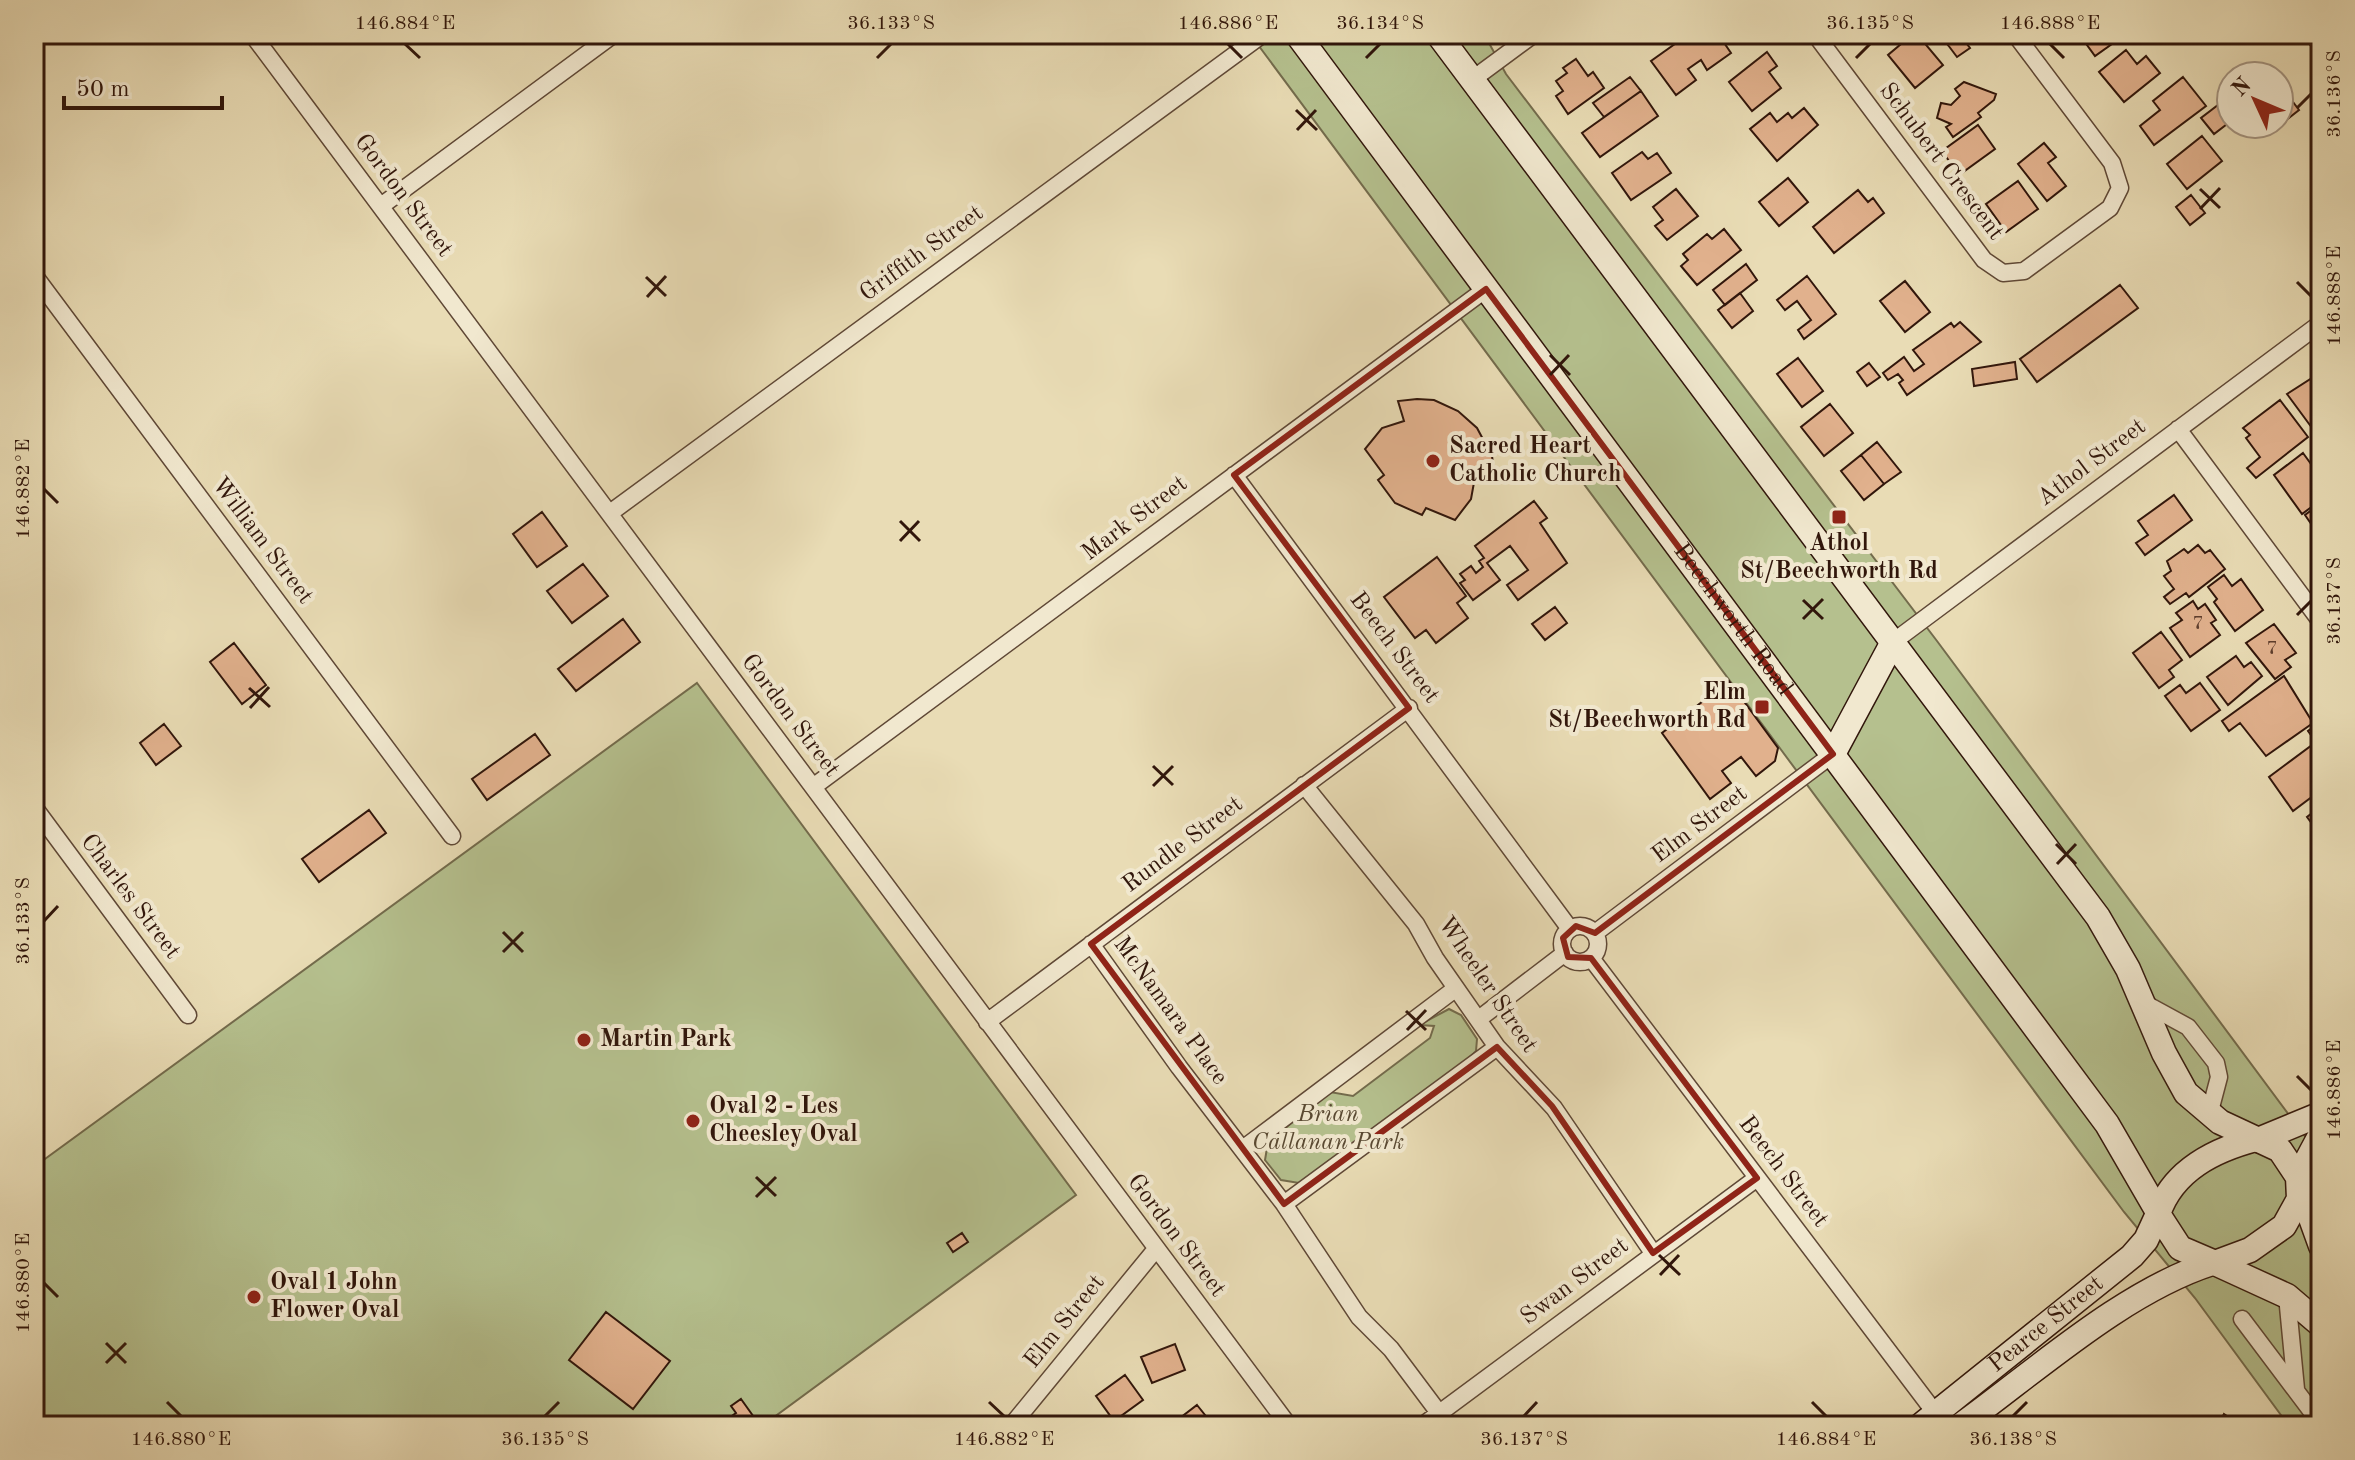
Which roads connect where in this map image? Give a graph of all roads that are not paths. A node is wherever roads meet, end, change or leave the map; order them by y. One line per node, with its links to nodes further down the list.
1 (252, 34): 10 (street, Gordon Street)
2 (614, 34): 10 (street)
3 (1263, 34): 16 (street, Griffith Street)
4 (1297, 34): 12 (main road, Beechworth Road)
5 (1438, 34): 9 (main road)
6 (1534, 34): 9 (street)
7 (1815, 34): 8 (street, Schubert Crescent)
8 (2015, 34)
9 (1473, 79): 18 (main road)
10 (381, 206): 16 (street, Gordon Street)
11 (34, 275): 24 (street, William Street)
12 (1486, 289): 15 (street, Mark Street); 20 (main road, Beechworth Road)
13 (2321, 323): 14 (street, Athol Street)
14 (2178, 429): 17 (street); 18 (street, Athol Street)
15 (1234, 475): 19 (street, Beech Street); 22 (street, Mark Street)
16 (610, 513): 22 (street, Gordon Street)
17 (2321, 622)
18 (1893, 642): 20 (main road); 31 (main road)
19 (1409, 708): 21 (street, Rundle Street); 25 (street, Beech Street)
20 (1833, 754): 26 (street, Elm Street); 44 (main road, Beechworth Road)
21 (1304, 785): 27 (street, Rundle Street); 30 (street, Wheeler Street)
22 (813, 787): 34 (street, Gordon Street)
23 (34, 807): 32 (street, Charles Street)
24 (452, 836)
25 (1570, 929): 26 (street); 28 (street)
26 (1595, 933): 29 (street)
27 (1091, 944): 34 (street, Rundle Street); 40 (street, McNamara Place)
28 (1565, 953): 29 (street); 33 (street)
29 (1591, 958): 41 (street, Beech Street)
30 (1455, 989): 33 (street, Wheeler Street); 40 (street)
31 (2140, 1000): 37 (main road); 37 (street)
32 (188, 1015)
33 (1480, 1018): 35 (street, Wheeler Street)
34 (987, 1022): 46 (street, Gordon Street)
35 (1497, 1047): 43 (street); 47 (street, Wheeler Street)
36 (2321, 1114): 39 (main road)
37 (2209, 1115): 39 (main road)
38 (2321, 1134): 42 (main road)
39 (2257, 1139): 42 (main road); 44 (main road)
40 (1244, 1148): 43 (street, McNamara Place)
41 (1757, 1178): 47 (street, Swan Street); 54 (street, Beech Street)
42 (2298, 1180): 45 (main road); 48 (main road)
43 (1284, 1204): 53 (street, McNamara Place)
44 (2158, 1213): 48 (main road); 54 (main road, Pearce Street)
45 (2321, 1246)
46 (1156, 1249): 56 (street, Elm Street); 57 (street, Gordon Street)
47 (1653, 1253): 53 (street, Swan Street)
48 (2214, 1263): 49 (main road); 59 (main road, Pearce Street)
49 (2287, 1296): 51 (main road); 52 (street)
50 (2242, 1319): 52 (street)
51 (2321, 1325)
52 (2296, 1390): 55 (street)
53 (1439, 1413): 58 (street, Swan Street)
54 (1934, 1422)
55 (2321, 1424)
56 (1011, 1426)
57 (1289, 1426)
58 (1422, 1426)
59 (1960, 1426)

